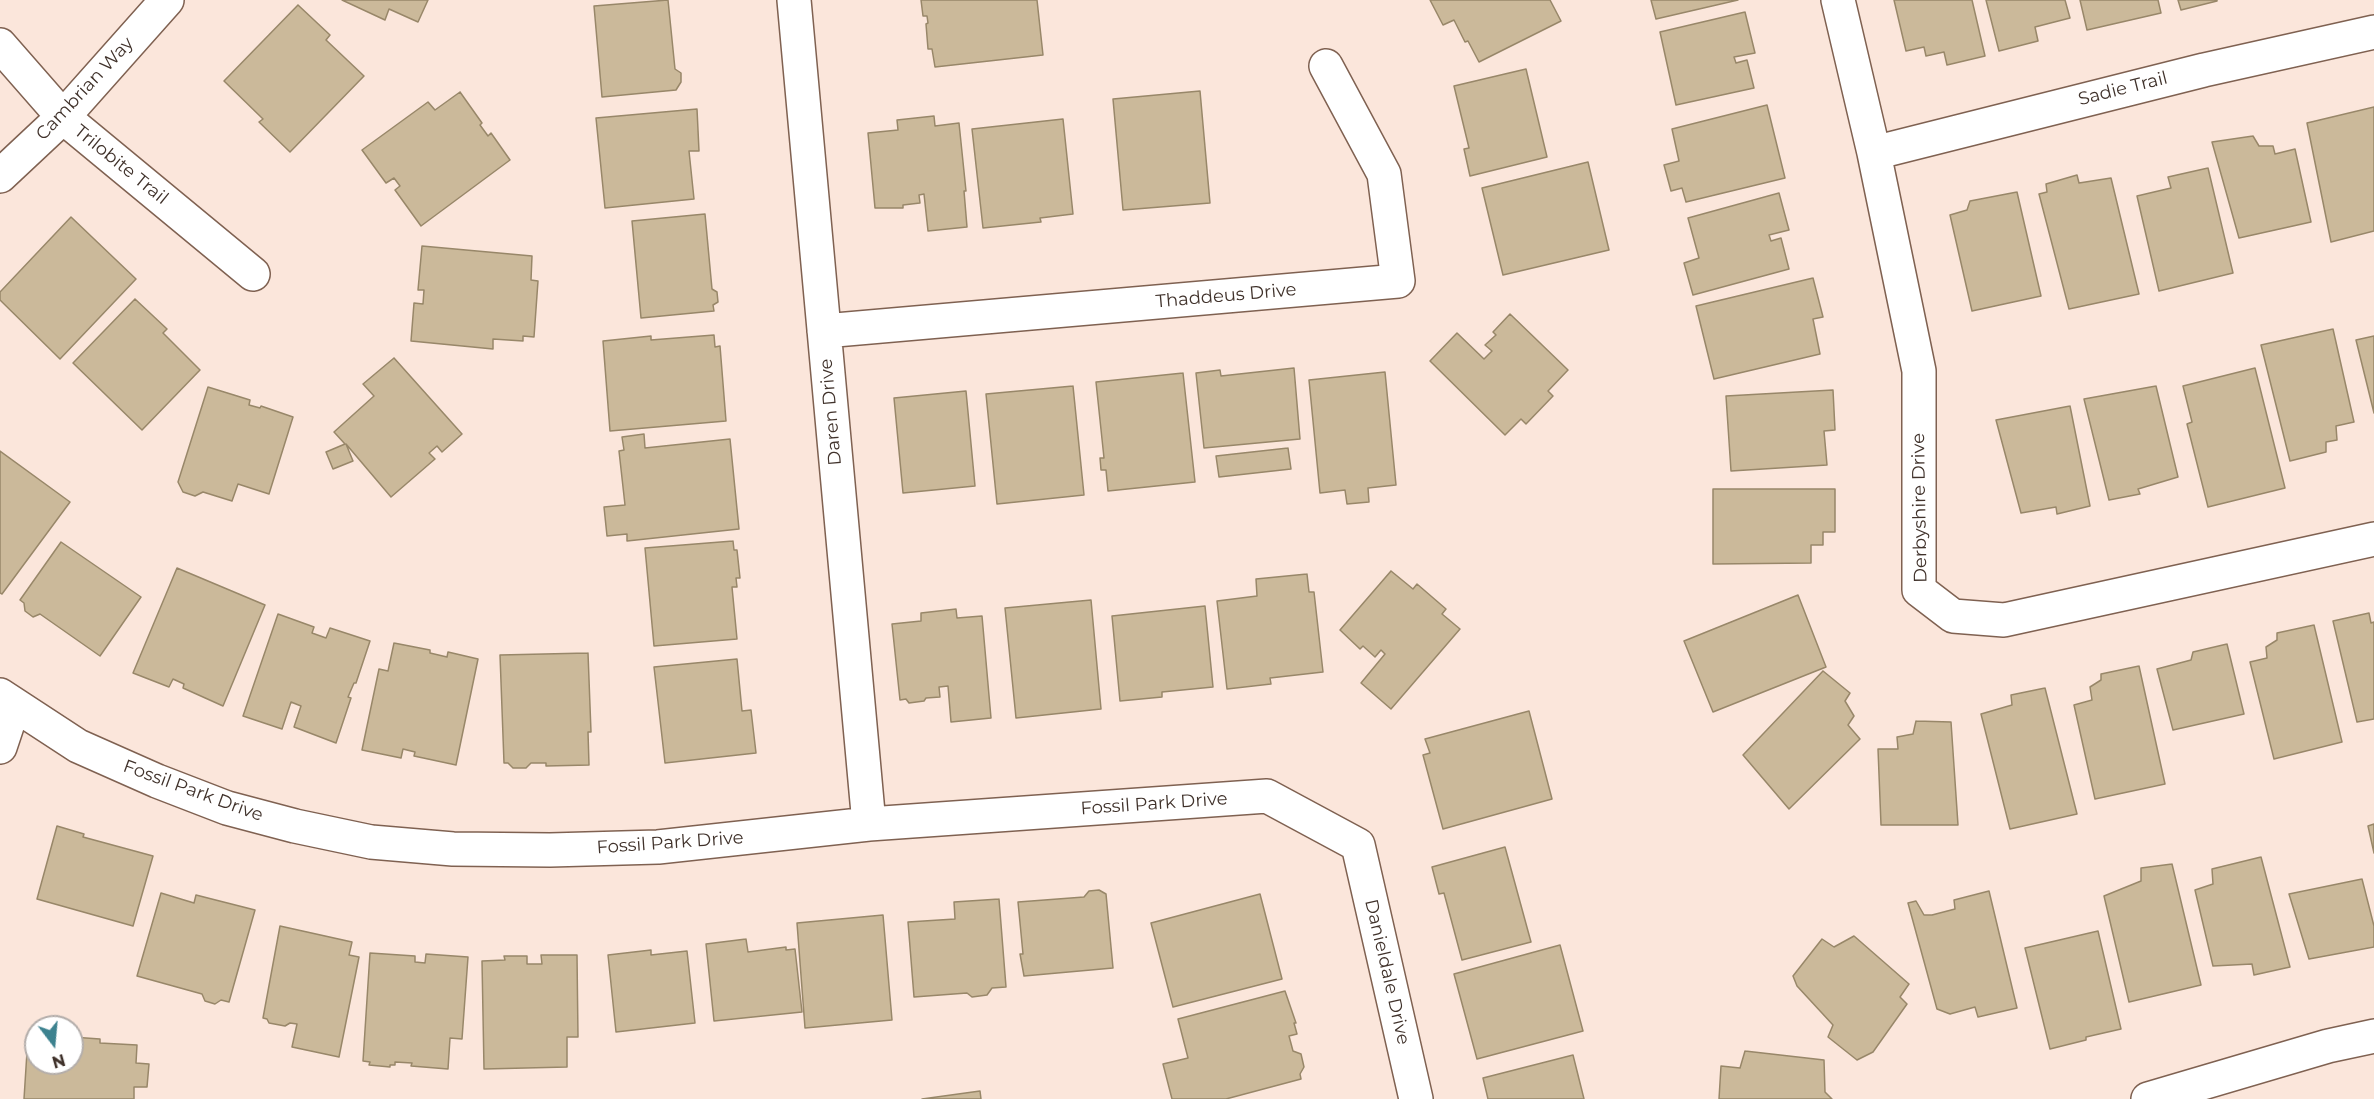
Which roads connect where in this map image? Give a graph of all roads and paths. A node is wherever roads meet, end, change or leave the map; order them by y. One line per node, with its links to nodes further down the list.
1 (167, 0): 7 (street, Cambrian Way)
2 (794, 0): 11 (street, Daren Drive)
3 (1838, 0): 8 (street, Derbyshire Drive)
4 (2374, 32): 8 (street, Sadie Trail)
5 (0, 45): 7 (street, Trilobite Trail)
6 (1326, 66): 11 (street, Thaddeus Drive)
7 (63, 117): 9 (street, Cambrian Way); 10 (street, Trilobite Trail)
8 (1874, 153): 12 (street, Derbyshire Drive)
9 (0, 176)
10 (253, 274)
11 (824, 331): 15 (street, Daren Drive)
12 (2374, 539)
13 (7, 700): 14 (street); 15 (street, Fossil Park Drive)
14 (0, 747)
15 (868, 824): 16 (street, Fossil Park Drive)
16 (1358, 845): 18 (street, Danieldale Drive)
17 (2374, 1036): 19 (street)
18 (1416, 1099)
19 (2148, 1099)

